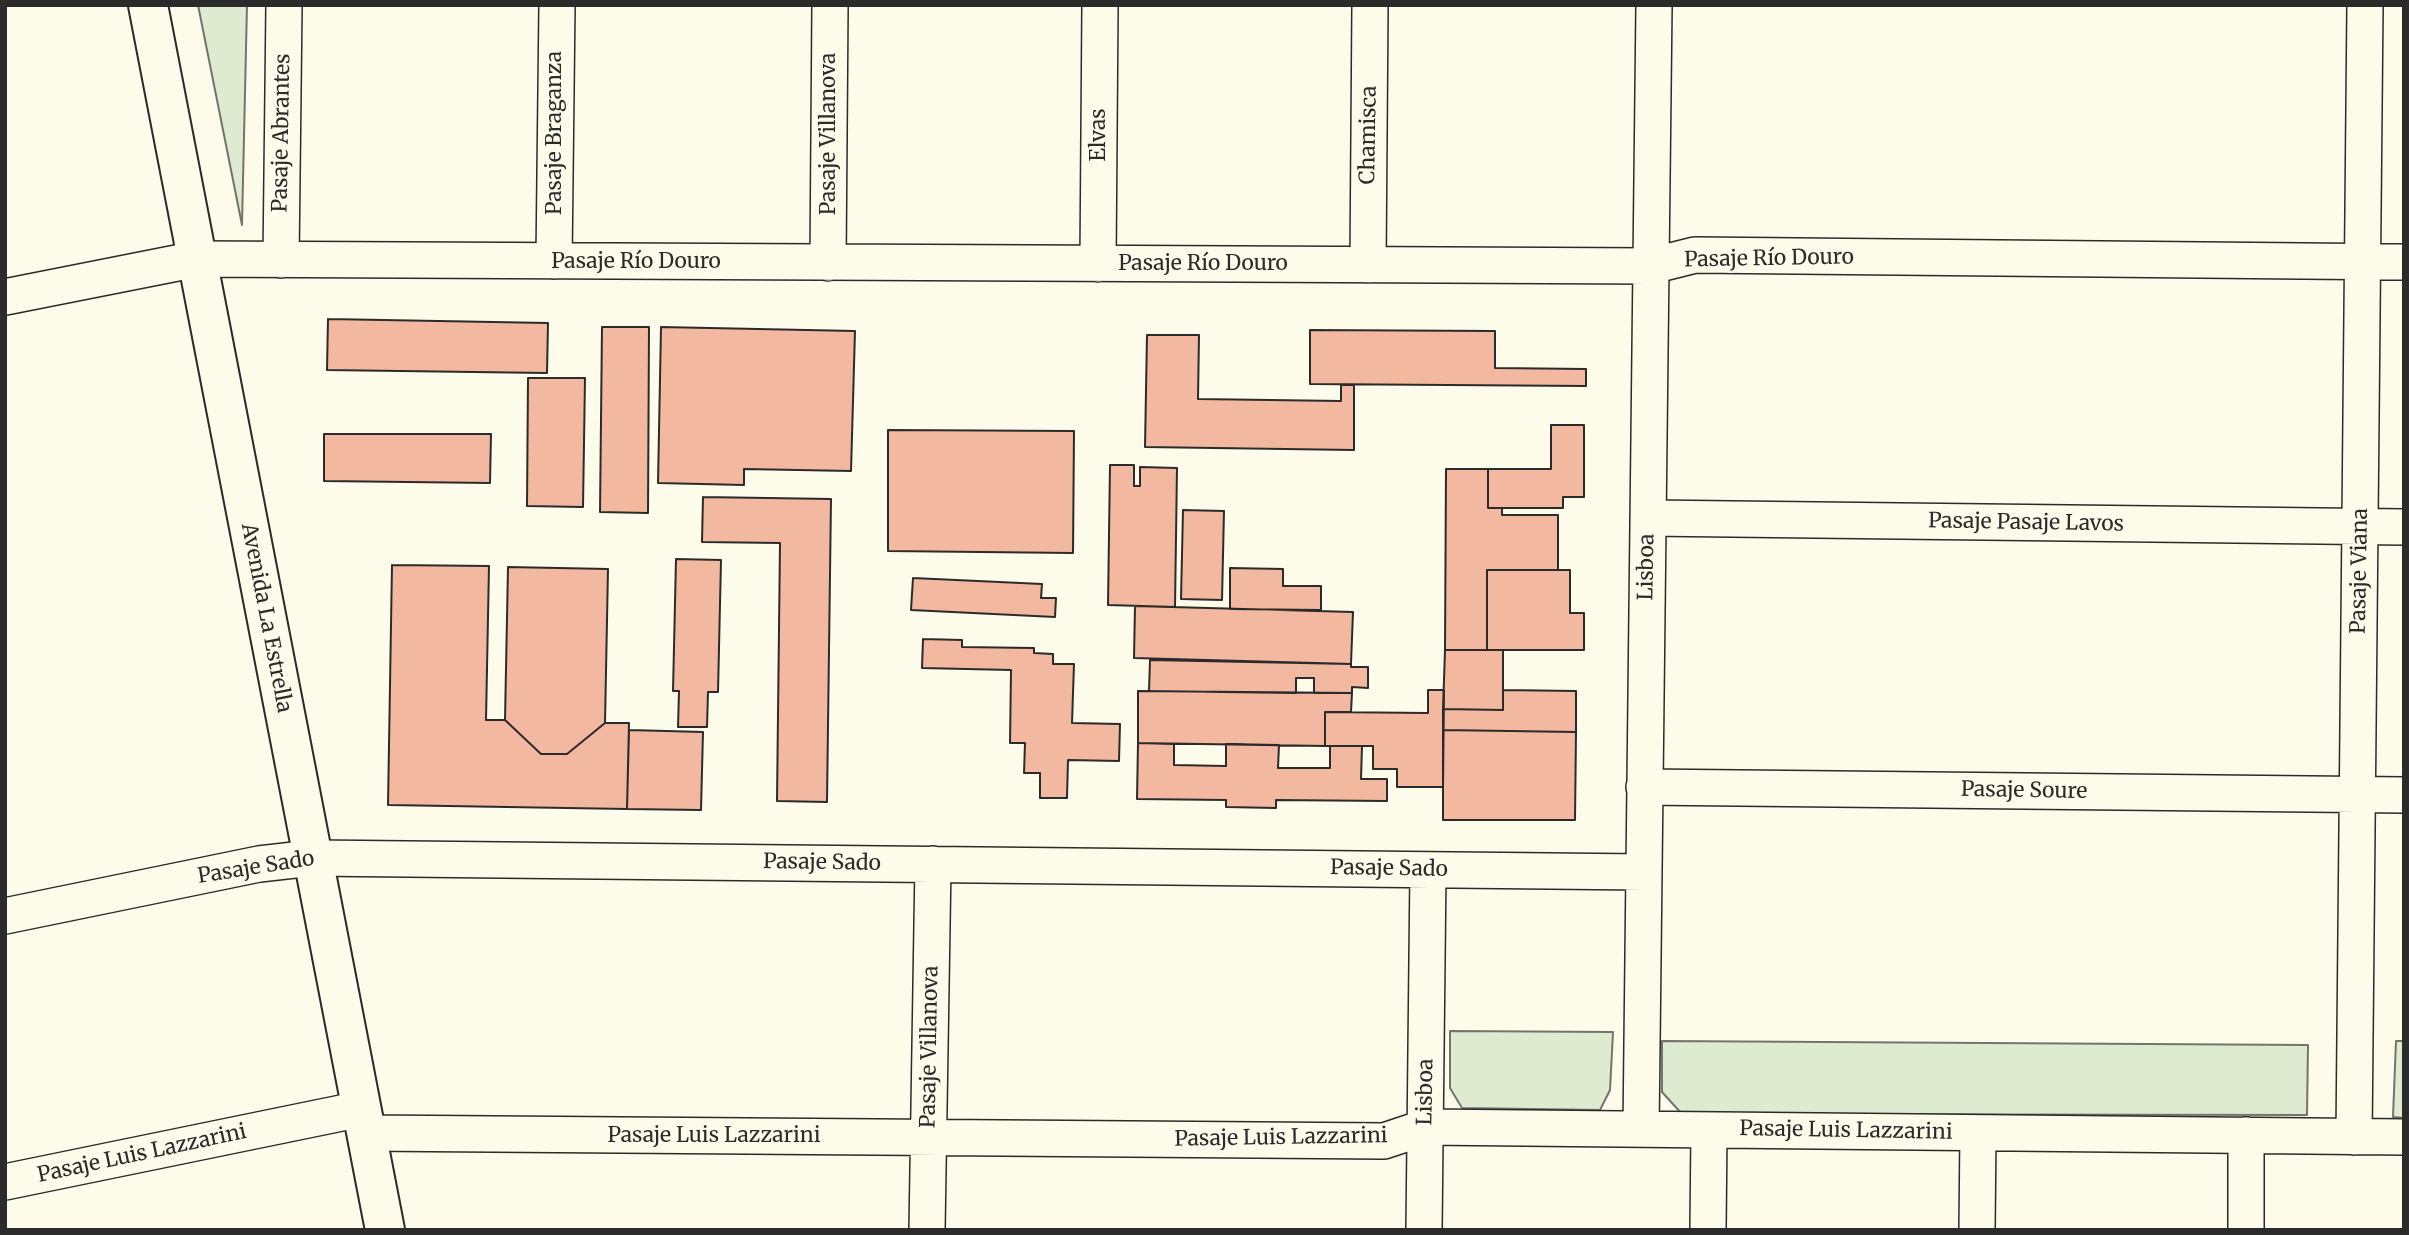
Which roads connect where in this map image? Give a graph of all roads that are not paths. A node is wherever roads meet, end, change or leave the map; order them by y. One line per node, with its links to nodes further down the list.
1 (148, 5): 9 (main road, Avenida La Estrella)
2 (284, 5): 10 (street, Pasaje Abrantes)
3 (556, 5): 11 (street, Pasaje Braganza)
4 (830, 5): 14 (street, Pasaje Villanova)
5 (1100, 5): 15 (street, Elvas)
6 (1370, 5): 16 (street, Chamisca)
7 (1654, 5): 17 (street, Lisboa)
8 (2365, 5): 12 (street, Pasaje Viana)
9 (197, 260): 10 (street, Pasaje Río Douro); 18 (street, Pasaje Río Douro); 25 (main road, Avenida La Estrella)
10 (281, 260): 11 (street, Pasaje Río Douro)
11 (554, 261): 14 (street, Pasaje Río Douro)
12 (2362, 261): 13 (street, Pasaje Río Douro); 17 (street, Pasaje Río Douro); 20 (street, Pasaje Viana)
13 (2404, 262)
14 (828, 263): 15 (street, Pasaje Río Douro)
15 (1098, 264): 16 (street, Pasaje Río Douro)
16 (1368, 265): 17 (street, Pasaje Río Douro)
17 (1651, 266): 19 (street, Lisboa)
18 (5, 297)
19 (1648, 518): 20 (street, Pasaje Pasaje Lavos); 22 (street, Lisboa)
20 (2360, 526): 21 (street, Pasaje Pasaje Lavos); 23 (street, Pasaje Viana)
21 (2404, 527)
22 (1644, 787): 23 (street, Pasaje Soure); 28 (street, Lisboa)
23 (2357, 794): 24 (street, Pasaje Soure); 37 (street, Pasaje Viana)
24 (2404, 795)
25 (312, 858): 26 (street, Pasaje Sado); 29 (street, Pasaje Sado); 30 (main road, Avenida La Estrella)
26 (933, 864): 27 (street, Pasaje Sado); 36 (street, Pasaje Villanova)
27 (1429, 870): 28 (street, Pasaje Sado); 31 (street, Lisboa)
28 (1644, 872): 32 (street, Lisboa)
29 (5, 915)
30 (364, 1121): 36 (street, Pasaje Luis Lazzarini); 39 (street, Pasaje Luis Lazzarini); 40 (main road, Avenida La Estrella)
31 (1426, 1127): 32 (street, Pasaje Luis Lazzarini); 36 (street, Pasaje Luis Lazzarini); 42 (street, Lisboa)
32 (1641, 1129): 33 (street, Pasaje Luis Lazzarini)
33 (1709, 1130): 34 (street, Pasaje Luis Lazzarini); 43 (street)
34 (1978, 1133): 35 (street, Pasaje Luis Lazzarini); 44 (street)
35 (2246, 1135): 37 (street, Pasaje Luis Lazzarini); 45 (street)
36 (928, 1137): 41 (street, Pasaje Villanova)
37 (2354, 1137): 38 (street, Pasaje Luis Lazzarini)
38 (2404, 1137)
39 (5, 1182)
40 (385, 1230)
41 (927, 1230)
42 (1424, 1230)
43 (1708, 1230)
44 (1977, 1230)
45 (2246, 1230)

